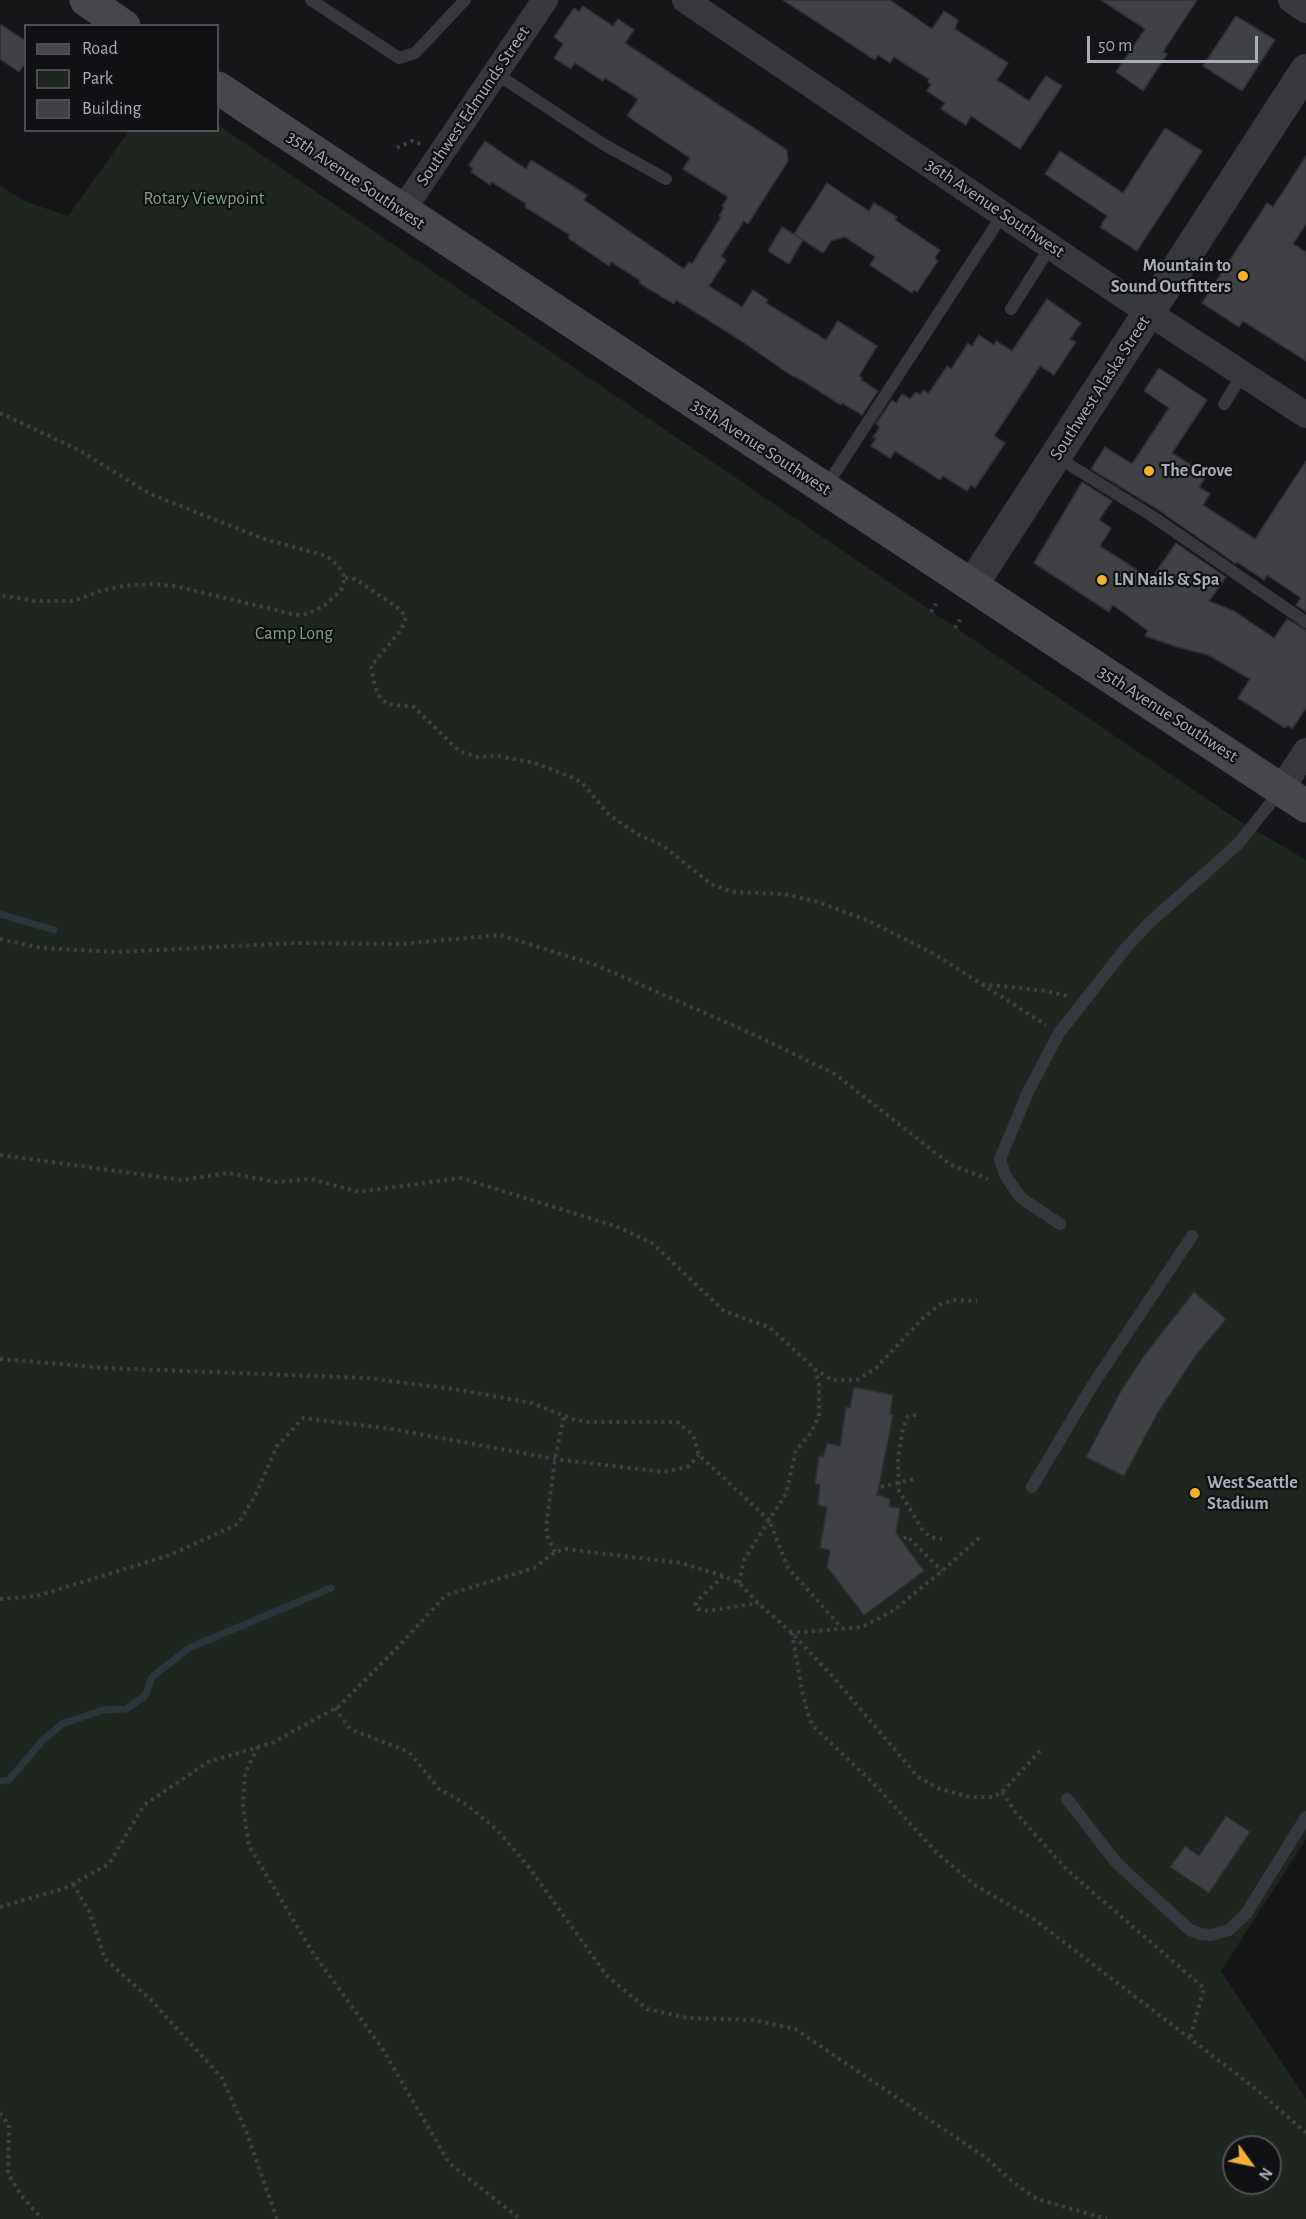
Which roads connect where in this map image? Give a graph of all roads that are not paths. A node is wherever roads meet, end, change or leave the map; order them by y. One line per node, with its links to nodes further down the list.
1 (86, 0): 9 (main road)
2 (311, 0): 7 (lane)
3 (465, 0): 7 (lane)
4 (545, 0): 11 (street, Southwest Edmunds Street)
5 (685, 0): 15 (street, 36th Avenue Southwest)
6 (1291, 0): 8 (street)
7 (326, 4)
8 (1306, 10)
9 (121, 24)
10 (1306, 70): 18 (street, Southwest Alaska Street)
11 (495, 73): 13 (lane); 14 (street, Southwest Edmunds Street)
12 (219, 89): 14 (main road, 35th Avenue Southwest)
13 (666, 179)
14 (402, 211): 23 (main road, 35th Avenue Southwest)
15 (1003, 214): 16 (street, 36th Avenue Southwest); 23 (lane)
16 (1051, 246): 17 (lane); 18 (street, 36th Avenue Southwest)
17 (1011, 309)
18 (1149, 313): 19 (street, 36th Avenue Southwest); 22 (street, Southwest Alaska Street)
19 (1243, 374): 20 (lane); 21 (street, 36th Avenue Southwest)
20 (1224, 404)
21 (1306, 415)
22 (1056, 456): 24 (street, Southwest Alaska Street); 25 (lane)
23 (825, 489): 24 (main road, 35th Avenue Southwest)
24 (972, 585): 27 (main road, 35th Avenue Southwest)
25 (1306, 622)
26 (1306, 751): 27 (street)
27 (1294, 797): 28 (lane)
28 (1060, 1224)
29 (1192, 1236): 30 (lane)
30 (1032, 1487)
31 (1067, 1799): 32 (lane)
32 (1306, 1817)

